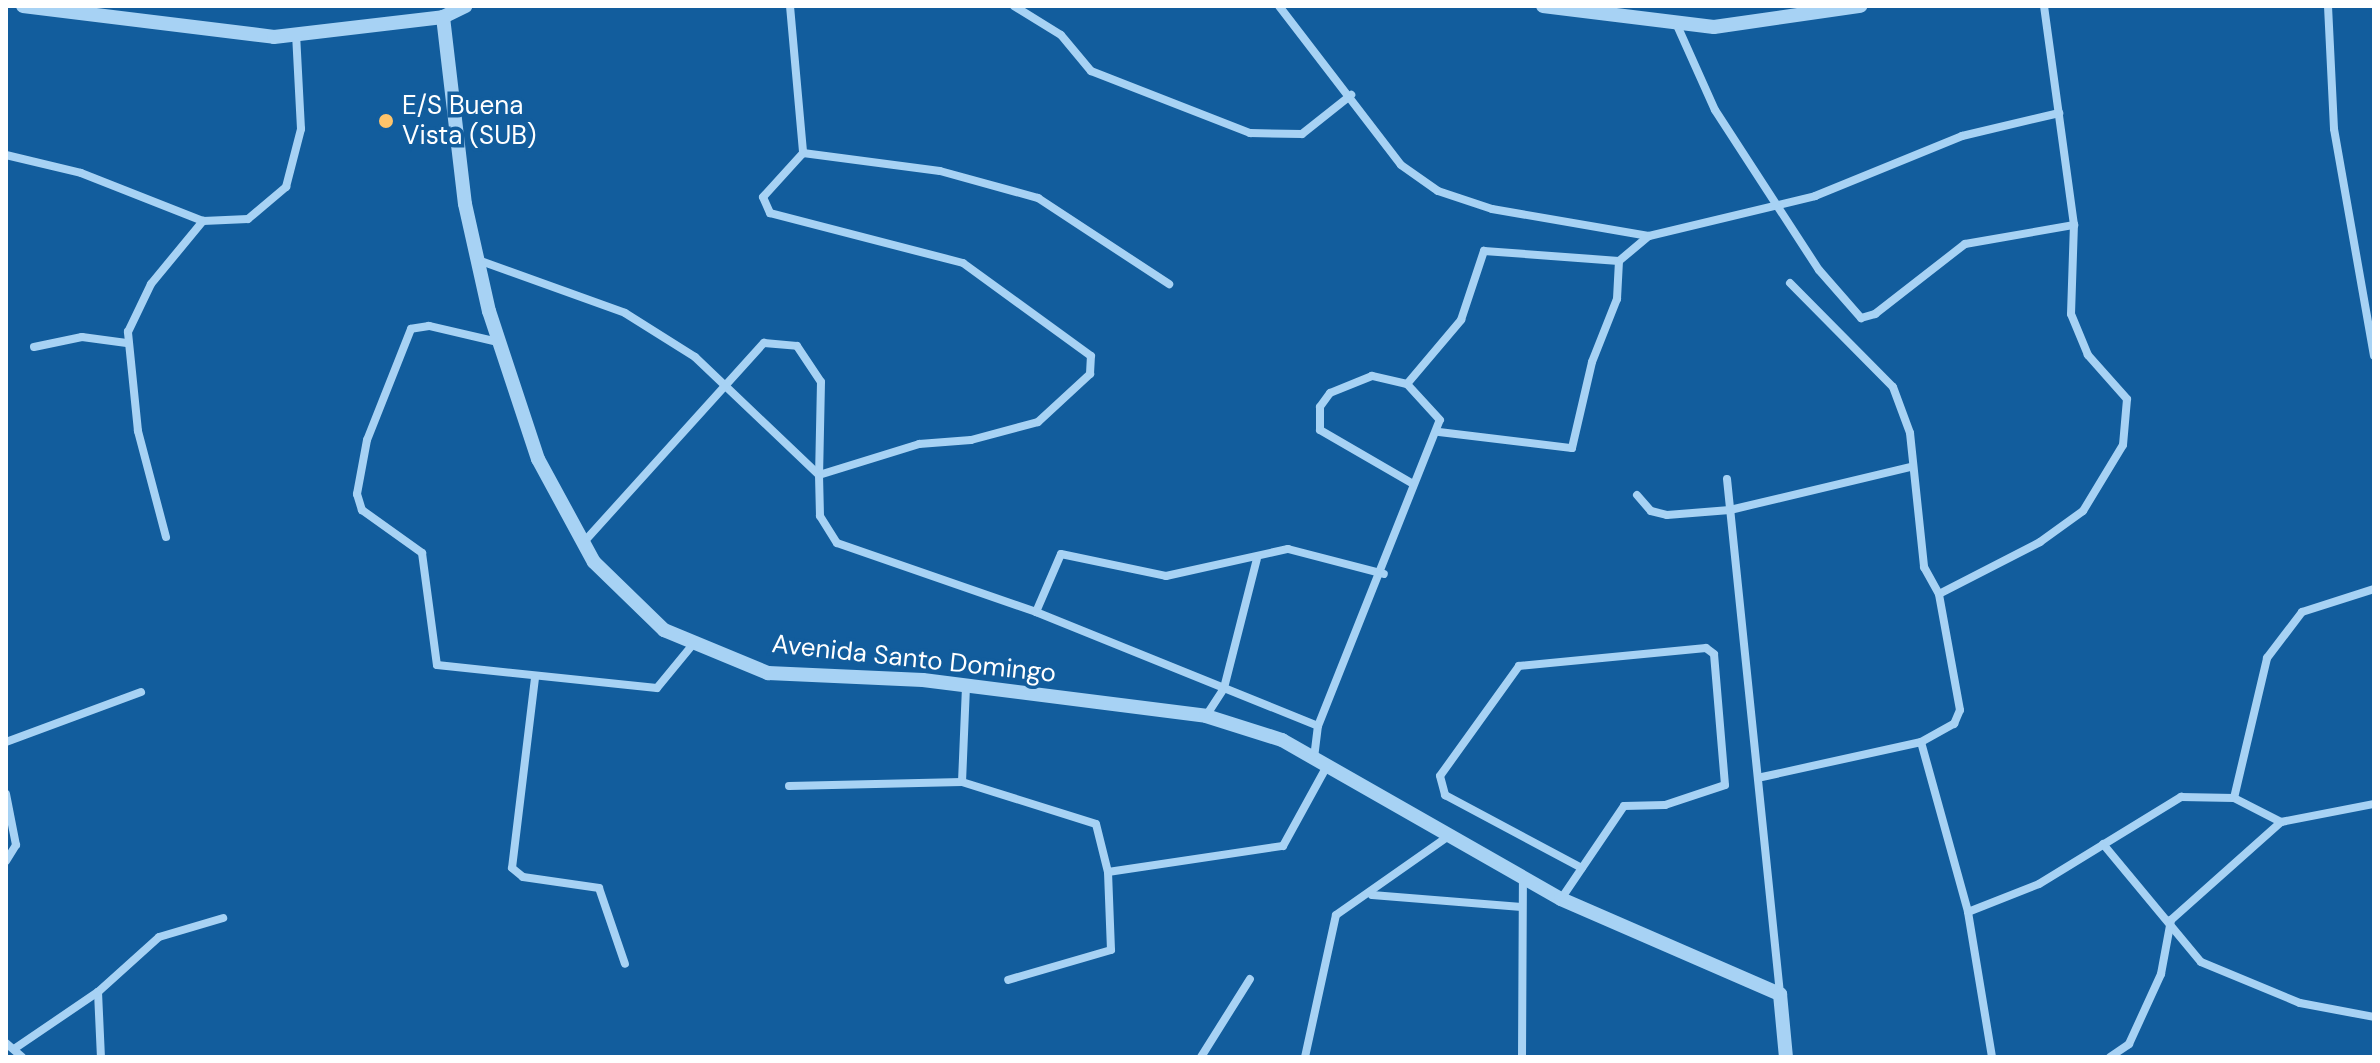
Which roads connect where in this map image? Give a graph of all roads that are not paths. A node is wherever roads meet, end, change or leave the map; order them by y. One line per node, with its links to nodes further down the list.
1 (23, 6): 14 (street)
2 (466, 6): 12 (street)
3 (790, 6): 17 (street)
4 (1014, 6): 15 (street)
5 (1279, 6): 15 (street)
6 (1545, 6): 10 (street)
7 (1860, 6): 11 (street)
8 (2044, 6): 16 (street)
9 (2328, 6): 30 (street)
10 (1598, 11): 13 (street)
11 (1795, 11): 13 (street)
12 (444, 12): 14 (street); 23 (street, Avenida Santo Domingo)
13 (1676, 23): 19 (street)
14 (296, 35): 20 (street)
15 (1351, 95): 22 (street)
16 (2059, 113): 19 (street); 21 (street)
17 (803, 153): 26 (street); 35 (street)
18 (6, 155): 20 (street)
19 (1782, 203): 21 (street); 22 (street)
20 (203, 221): 28 (street)
21 (2074, 225): 45 (street)
22 (1649, 236): 24 (street)
23 (477, 260): 27 (street, Avenida Santo Domingo); 31 (street)
24 (1619, 261): 32 (street); 33 (street)
25 (1790, 283): 34 (street)
26 (1169, 284)
27 (499, 342): 41 (street, Avenida Santo Domingo); 48 (street)
28 (127, 343): 29 (street); 40 (street)
29 (34, 347)
30 (2374, 356)
31 (729, 384): 35 (street); 35 (street); 41 (street)
32 (1407, 384): 33 (street); 37 (street)
33 (1439, 432): 37 (street)
34 (1911, 467): 39 (street); 45 (street)
35 (819, 475): 46 (street)
36 (1727, 479): 39 (street)
37 (1413, 484): 43 (street)
38 (1637, 495): 39 (street)
39 (1730, 510): 57 (street)
40 (166, 537)
41 (583, 543): 47 (street, Avenida Santo Domingo)
42 (1257, 559): 43 (street); 46 (street); 50 (street)
43 (1384, 574): 53 (street)
44 (2374, 589): 61 (street)
45 (1939, 594): 55 (street)
46 (1036, 612): 50 (street)
47 (694, 643): 48 (street); 49 (street, Avenida Santo Domingo)
48 (535, 678): 76 (street)
49 (966, 685): 52 (street, Avenida Santo Domingo); 58 (street)
50 (1224, 688): 52 (street); 53 (street)
51 (141, 692): 54 (street)
52 (1206, 716): 56 (street, Avenida Santo Domingo)
53 (1318, 726): 56 (street)
54 (6, 742)
55 (1921, 742): 57 (street); 73 (street)
56 (1321, 762): 64 (street, Avenida Santo Domingo); 68 (street)
57 (1762, 777): 80 (street)
58 (962, 782): 59 (street); 68 (street)
59 (789, 786)
60 (6, 794): 66 (street)
61 (2234, 798): 63 (street); 65 (street)
62 (2374, 804): 63 (street)
63 (2281, 822): 75 (street)
64 (1449, 836): 69 (street, Avenida Santo Domingo); 70 (street)
65 (2103, 844): 73 (street); 75 (street)
66 (6, 861)
67 (1582, 868): 67 (street); 71 (street)
68 (1108, 872): 78 (street)
69 (1523, 878): 71 (street, Avenida Santo Domingo); 72 (street)
70 (1372, 895): 72 (street); 86 (street)
71 (1561, 899): 80 (street, Avenida Santo Domingo)
72 (1522, 907): 87 (street)
73 (1968, 912): 89 (street)
74 (223, 918): 79 (street)
75 (2171, 920): 81 (street); 90 (street)
76 (625, 964)
77 (1250, 979): 85 (street)
78 (1008, 980)
79 (98, 992): 82 (street); 84 (street)
80 (1780, 994): 88 (street)
81 (2374, 1017)
82 (10, 1046): 83 (street)
83 (22, 1057)
84 (101, 1057)
85 (1201, 1057)
86 (1305, 1057)
87 (1522, 1057)
88 (1786, 1057)
89 (1992, 1057)
90 (2110, 1057)

